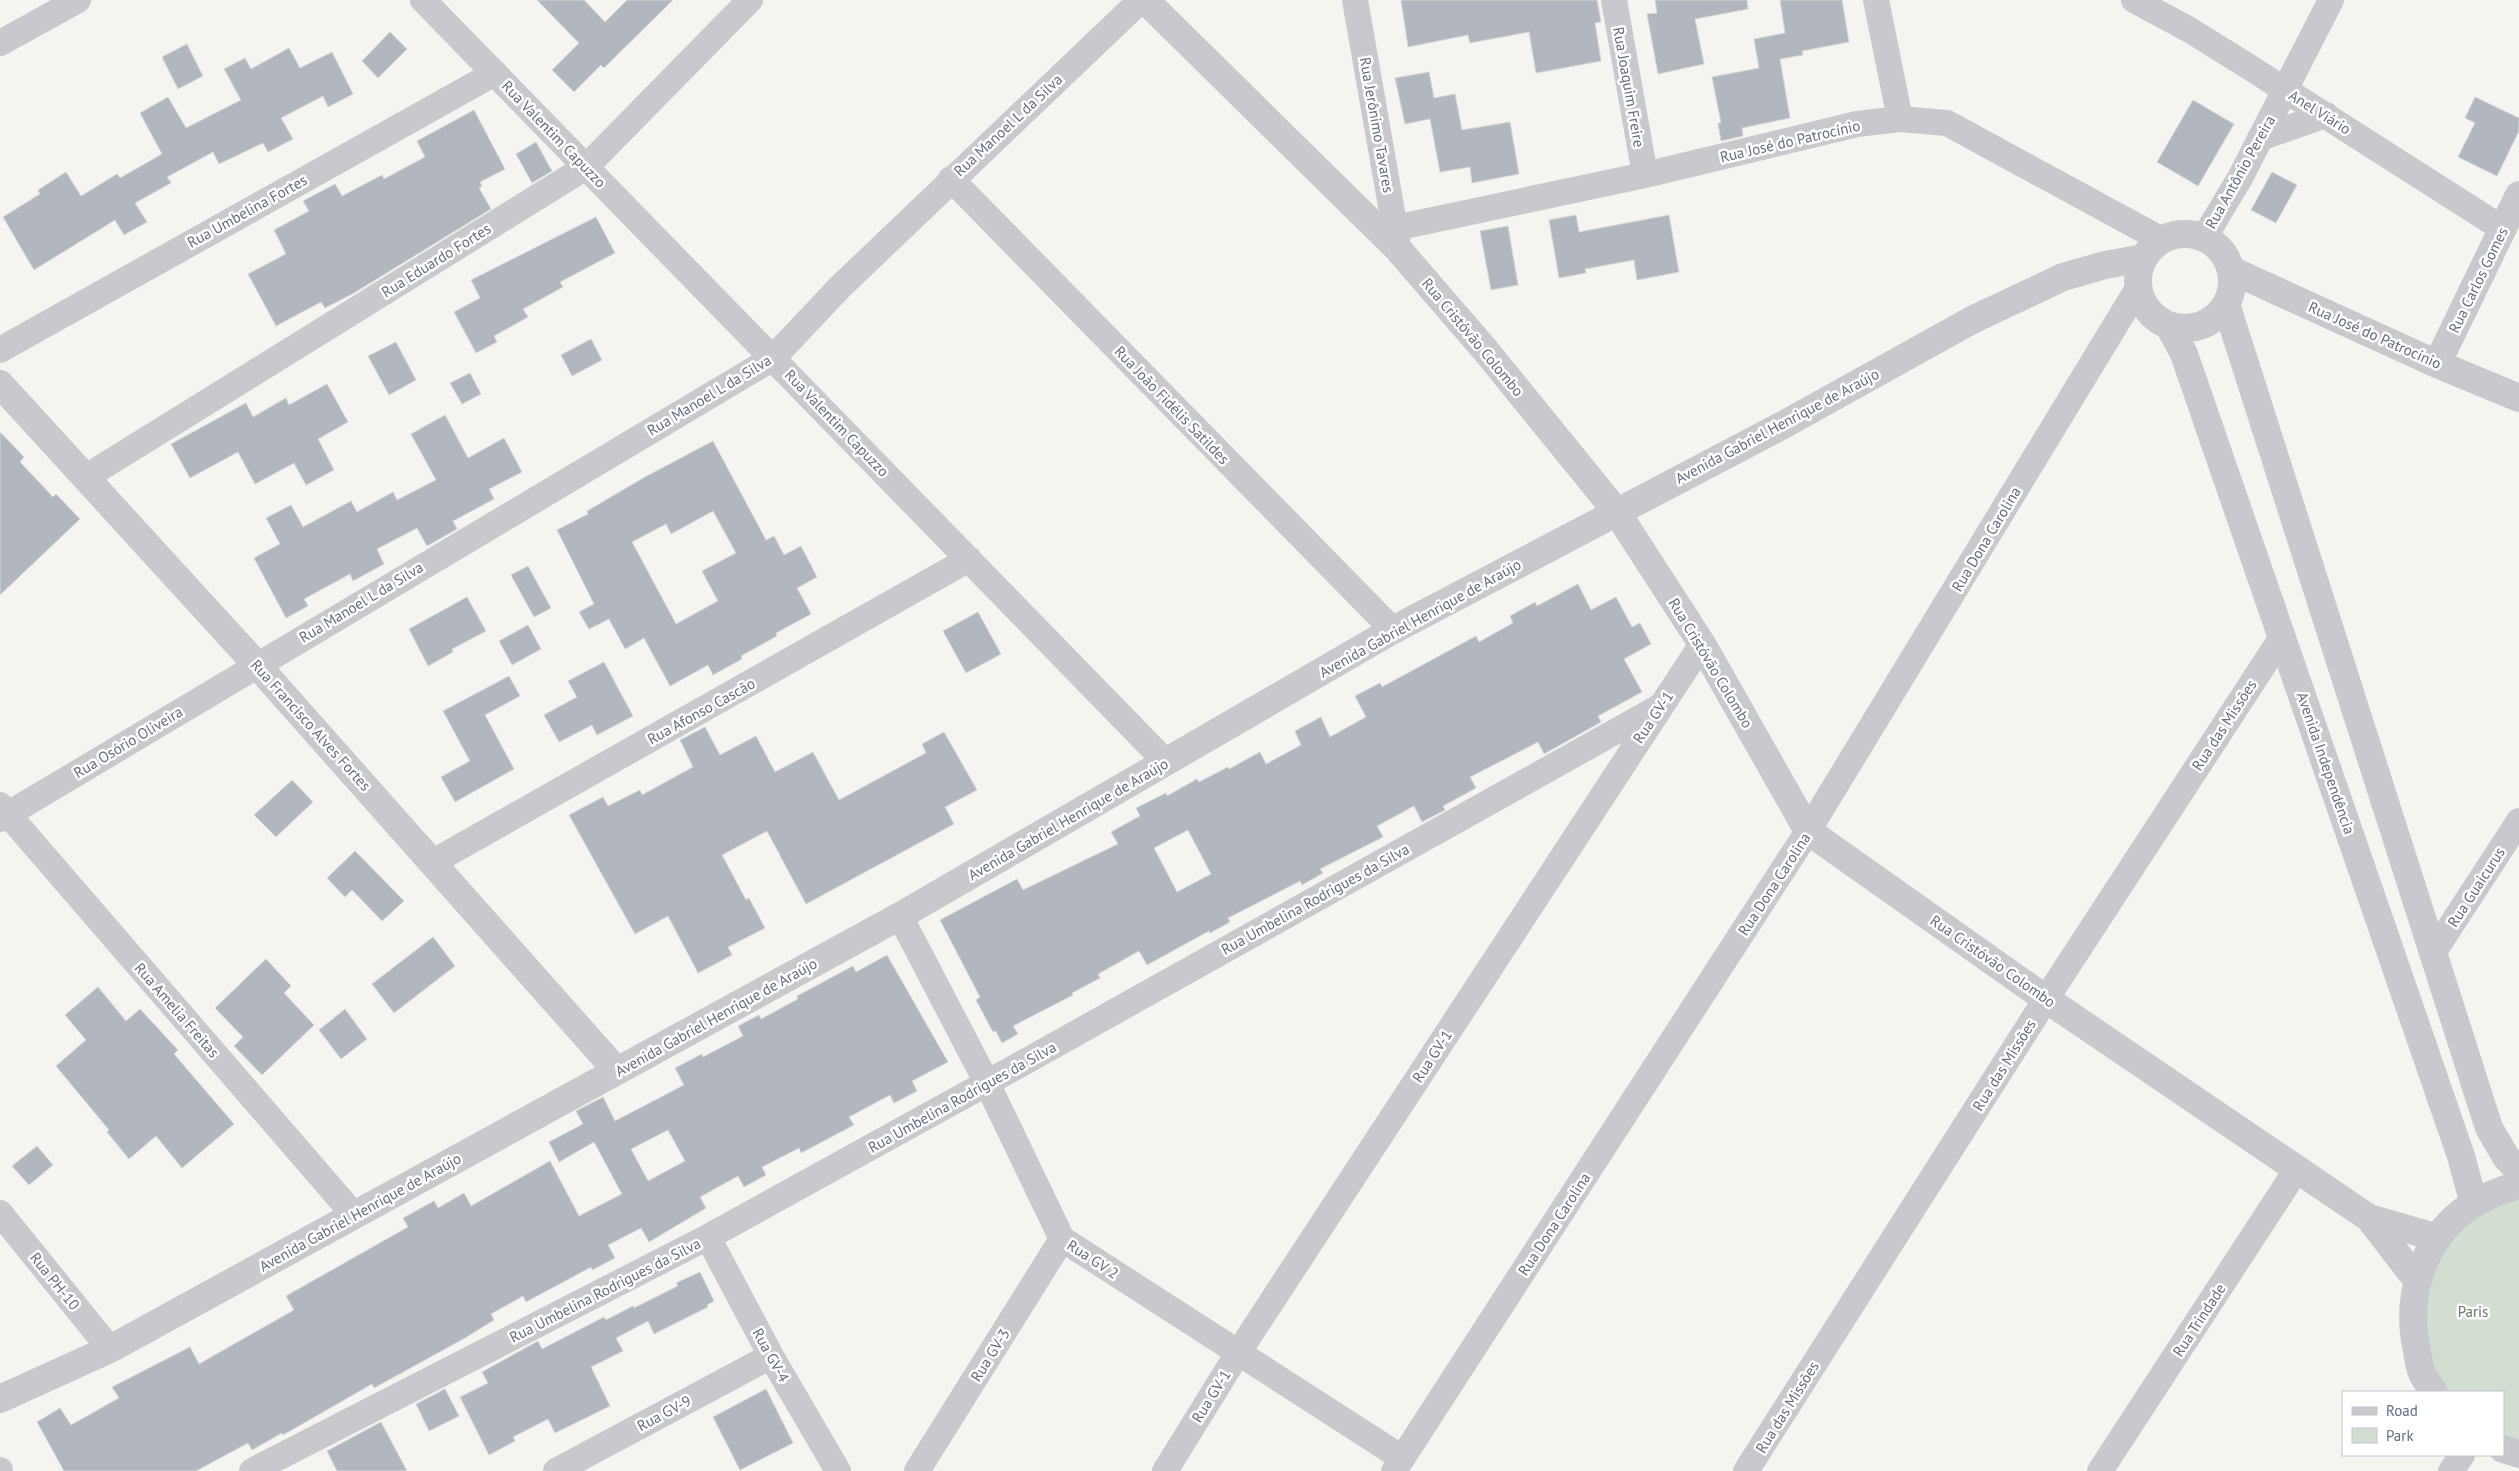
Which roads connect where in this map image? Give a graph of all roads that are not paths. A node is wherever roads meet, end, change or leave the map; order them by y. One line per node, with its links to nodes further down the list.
1 (78, 0): 11 (street)
2 (423, 0): 12 (street, Rua Valentim Capuzzo)
3 (750, 0): 17 (street, Rua Eduardo Fortes)
4 (1141, 0): 19 (street, Rua Manoel L da Silva)
5 (1145, 0): 23 (street, Rua Cristóvão Colombo)
6 (1355, 0): 23 (street, Rua Jerônimo Tavares)
7 (1614, 0): 18 (street, Rua Joaquim Freire)
8 (1876, 0): 15 (street)
9 (2134, 0): 13 (street, Anel Viário)
10 (2331, 0): 13 (street, Rua Antônio Pereira)
11 (0, 43)
12 (495, 73): 17 (street, Rua Valentim Capuzzo); 29 (street, Rua Umbelina Fortes)
13 (2285, 90): 14 (street, Anel Viário); 16 (street, Rua Antônio Pereira)
14 (2326, 115): 16 (street); 21 (street, Anel Viário)
15 (1900, 118): 18 (street, Rua José do Patrocínio); 24 (street, Rua José do Patrocínio)
16 (2260, 138): 22 (street, Rua Antônio Pereira)
17 (586, 167): 30 (street, Rua Valentim Capuzzo); 34 (street, Rua Eduardo Fortes)
18 (1645, 175): 23 (street, Rua José do Patrocínio)
19 (951, 179): 30 (street, Rua Manoel L da Silva); 37 (street, Rua João Fidélis Satildes)
20 (2519, 195): 21 (street, Rua Carlos Gomes)
21 (2503, 229): 31 (street, Rua Carlos Gomes)
22 (2204, 238): 24 (street); 25 (street)
23 (1396, 239): 35 (street, Rua Cristóvão Colombo)
24 (2153, 249): 26 (street); 35 (street, Avenida Gabriel Henrique de Araújo)
25 (2231, 270): 27 (street); 31 (street, Rua José do Patrocínio)
26 (2138, 288): 28 (street); 45 (street, Rua Dona Carolina)
27 (2226, 304): 28 (street); 48 (street)
28 (2169, 326): 38 (street, Avenida Independência)
29 (0, 350)
30 (773, 358): 36 (street, Rua Valentim Capuzzo); 40 (street, Rua Manoel L da Silva)
31 (2437, 364): 33 (street, Rua José do Patrocínio)
32 (0, 384): 34 (street, Rua Francisco Alves Fortes)
33 (2519, 398)
34 (86, 477): 40 (street, Rua Francisco Alves Fortes)
35 (1616, 511): 37 (street, Avenida Gabriel Henrique de Araújo); 39 (street, Rua Cristóvão Colombo)
36 (969, 559): 42 (street, Rua Valentim Capuzzo); 46 (street, Rua Afonso Cascão)
37 (1393, 630): 42 (street, Avenida Gabriel Henrique de Araújo)
38 (2282, 637): 49 (street, Rua das Missões); 55 (street, Avenida Independência)
39 (1702, 644): 41 (street, Rua GV-1); 45 (street, Rua Cristóvão Colombo)
40 (256, 664): 43 (street, Rua Osório Oliveira); 46 (street, Rua Francisco Alves Fortes)
41 (1661, 706): 51 (street, Rua Umbelina Rodrigues da Silva); 64 (street, Rua GV-1)
42 (1166, 762): 47 (street, Avenida Gabriel Henrique de Araújo)
43 (2, 813): 57 (street, Rua Amelia Freitas)
44 (2519, 821): 48 (street, Rua Guaicurus)
45 (1808, 831): 49 (street, Rua Cristóvão Colombo); 71 (street, Rua Dona Carolina)
46 (433, 862): 50 (street, Rua Francisco Alves Fortes)
47 (900, 916): 50 (street, Avenida Gabriel Henrique de Araújo); 51 (street, Rua GV 2)
48 (2433, 953): 53 (street)
49 (2046, 999): 52 (street, Rua Cristóvão Colombo); 77 (street, Rua das Missões)
50 (617, 1071): 57 (street, Avenida Gabriel Henrique de Araújo)
51 (987, 1083): 59 (street, Rua Umbelina Rodrigues da Silva); 61 (street, Rua GV 2)
52 (2297, 1170): 58 (street, Rua Cristóvão Colombo); 78 (street, Rua Trindade)
53 (2519, 1171)
54 (2519, 1184): 55 (street)
55 (2474, 1204): 60 (street)
56 (0, 1213): 63 (street, Rua PH-10)
57 (354, 1215): 63 (street, Avenida Gabriel Henrique de Araújo)
58 (2369, 1218): 60 (street, Rua Cristóvão Colombo); 62 (street, Rua Cristóvão Colombo)
59 (708, 1236): 65 (street, Rua GV-4); 72 (street, Rua Umbelina Rodrigues da Silva)
60 (2438, 1238): 62 (street)
61 (1062, 1239): 64 (street, Rua GV 2); 75 (street, Rua GV-3)
62 (2417, 1280): 66 (street)
63 (110, 1349): 67 (street, Avenida Gabriel Henrique de Araújo)
64 (1238, 1353): 71 (street, Rua GV 2); 76 (street, Rua GV-1)
65 (771, 1356): 73 (street, Rua GV-9); 74 (street, Rua GV-4)
66 (2433, 1391)
67 (0, 1399)
68 (2504, 1449): 69 (street)
69 (2519, 1454)
70 (2461, 1456): 79 (street)
71 (1398, 1464)
72 (252, 1471)
73 (556, 1471)
74 (838, 1471)
75 (917, 1471)
76 (1165, 1471)
77 (1746, 1471)
78 (2100, 1471)
79 (2451, 1471)

